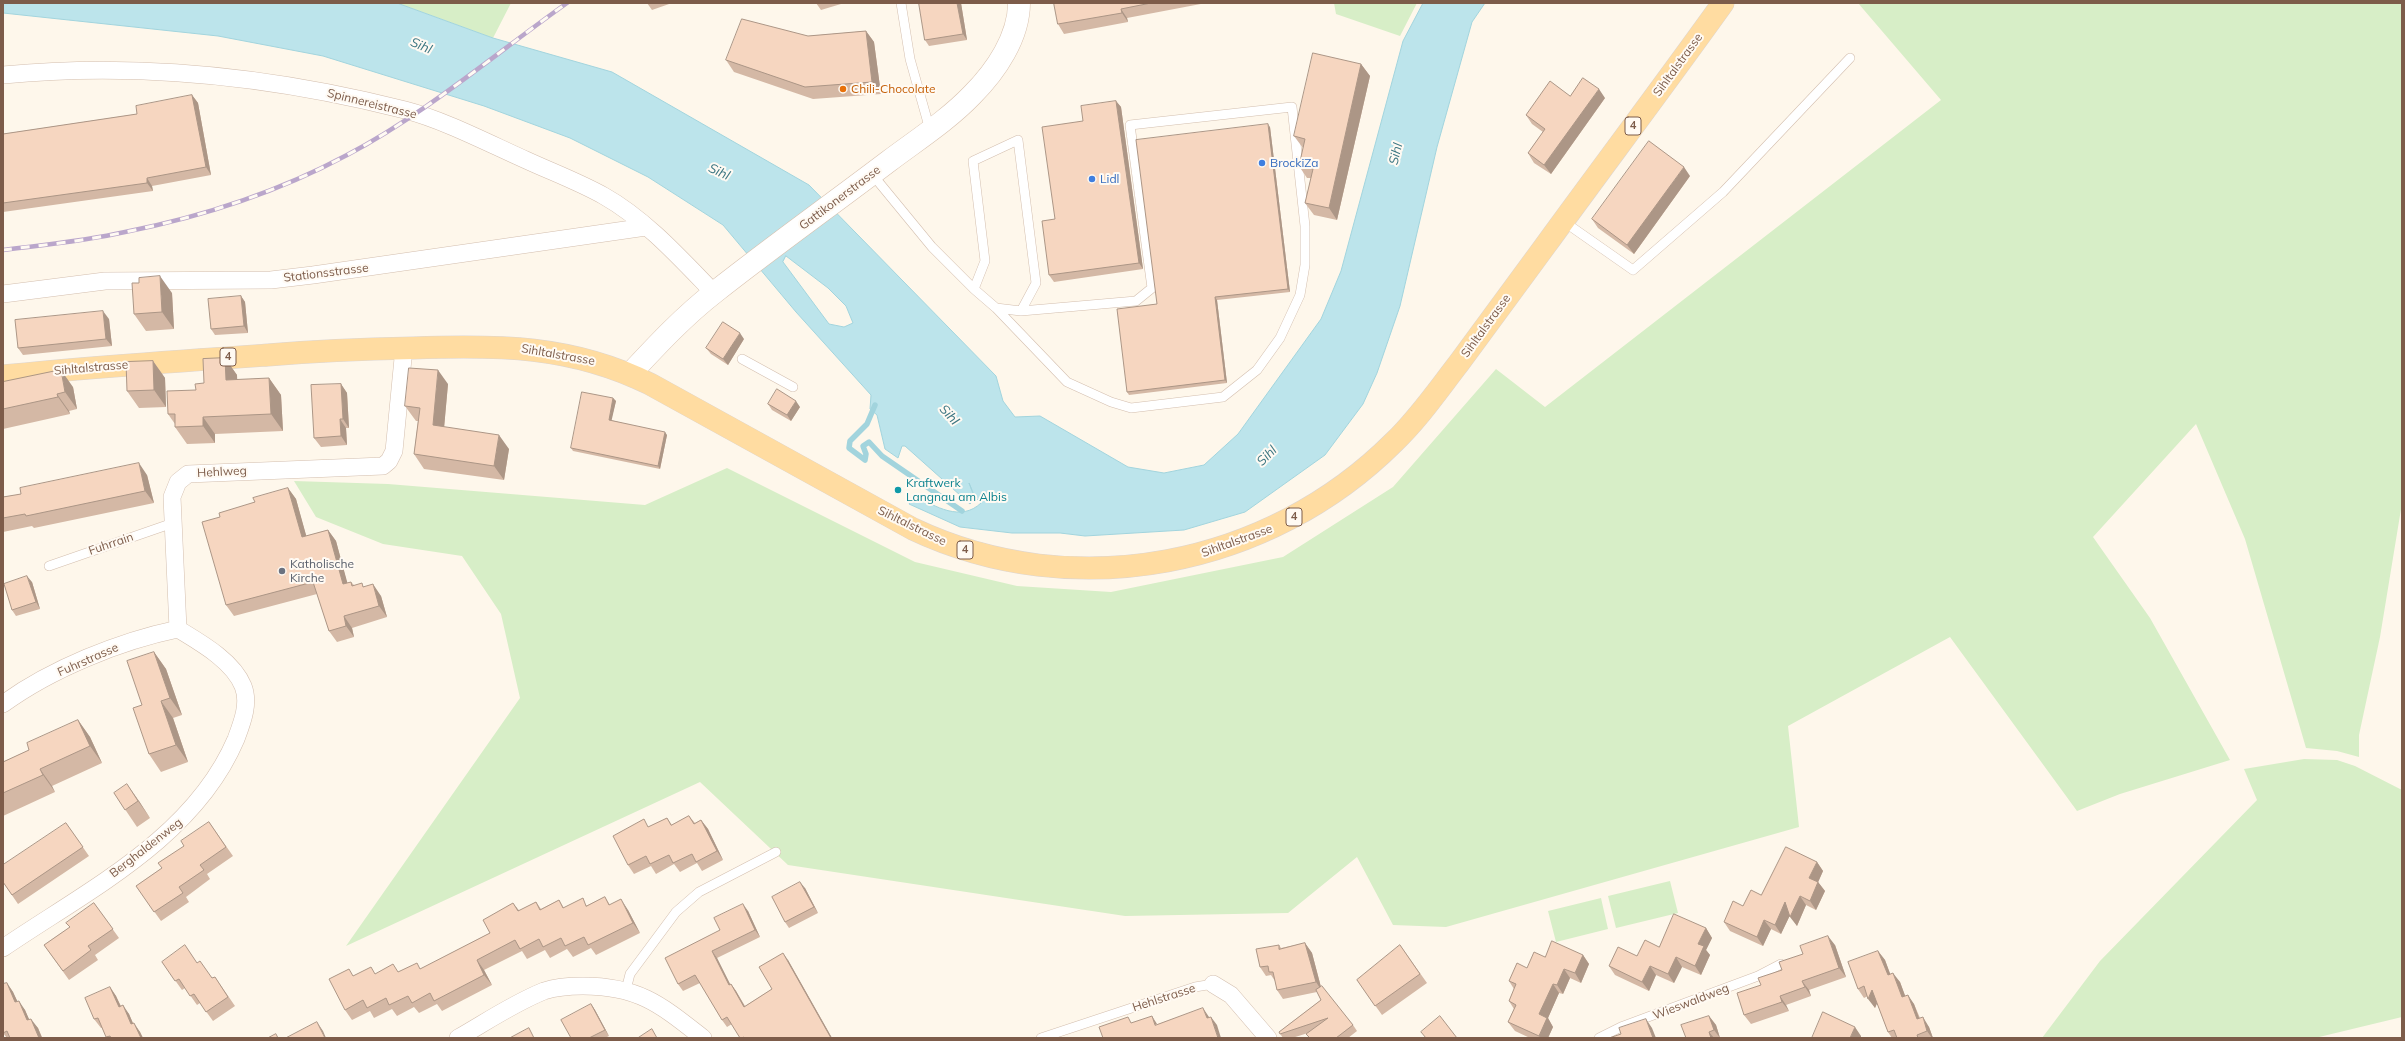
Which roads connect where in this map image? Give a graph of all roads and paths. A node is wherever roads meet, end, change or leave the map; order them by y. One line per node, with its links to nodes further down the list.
1 (901, 3): 6 (lane)
2 (1019, 3): 6 (main road, Gattikonerstrasse)
3 (1723, 3): 8 (main road, Sihltalstrasse / 4)
4 (1850, 58): 8 (lane)
5 (3, 75): 9 (street, Spinnereistrasse)
6 (930, 130): 7 (main road, Gattikonerstrasse)
7 (872, 174): 10 (lane); 11 (main road, Gattikonerstrasse)
8 (1563, 222): 17 (main road, Sihltalstrasse / 4)
9 (646, 227): 11 (street, Spinnereistrasse); 12 (street, Stationsstrasse)
10 (974, 289): 13 (lane); 14 (lane)
11 (714, 293): 17 (main road, Gattikonerstrasse)
12 (3, 294)
13 (996, 308): 14 (lane); 14 (lane)
14 (1021, 311)
15 (404, 348): 17 (main road, Sihltalstrasse / 4); 18 (main road, Sihltalstrasse / 4); 20 (street, Hehlweg)
16 (742, 359): 19 (lane)
17 (630, 374)
18 (3, 376)
19 (793, 387)
20 (173, 523): 21 (lane, Fuhrrain); 22 (street, Hehlweg)
21 (48, 566)
22 (178, 630): 23 (street, Fuhrstrasse); 25 (street, Berghaldenweg)
23 (3, 704)
24 (776, 852): 28 (lane)
25 (3, 948)
26 (1781, 964): 33 (lane, Wieswaldweg)
27 (1213, 984): 31 (lane, Hehlstrasse); 32 (street, Hehlstrasse)
28 (626, 990): 29 (street); 30 (street)
29 (458, 1038)
30 (703, 1038)
31 (1041, 1038)
32 (1268, 1038)
33 (1599, 1038)

